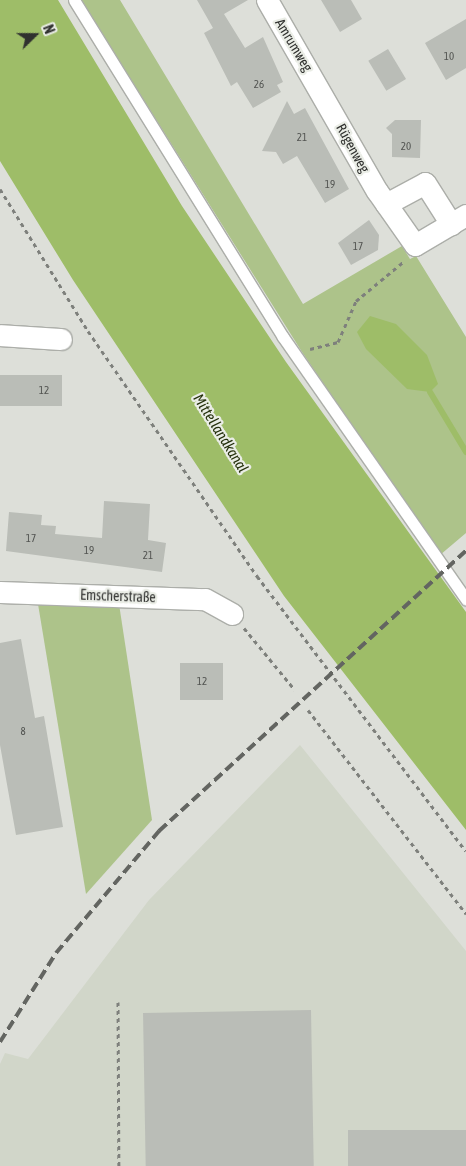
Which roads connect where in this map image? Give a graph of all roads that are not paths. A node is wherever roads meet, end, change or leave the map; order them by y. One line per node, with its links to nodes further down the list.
1 (74, 0): 9 (lane)
2 (267, 0): 3 (street, Amrumweg)
3 (320, 90): 4 (street, Rügenweg)
4 (386, 204): 5 (street); 5 (street, Rügenweg)
5 (458, 220)
6 (0, 335): 7 (street)
7 (61, 339)
8 (0, 592): 10 (street, Emscherstraße)
9 (466, 599)
10 (232, 614)

